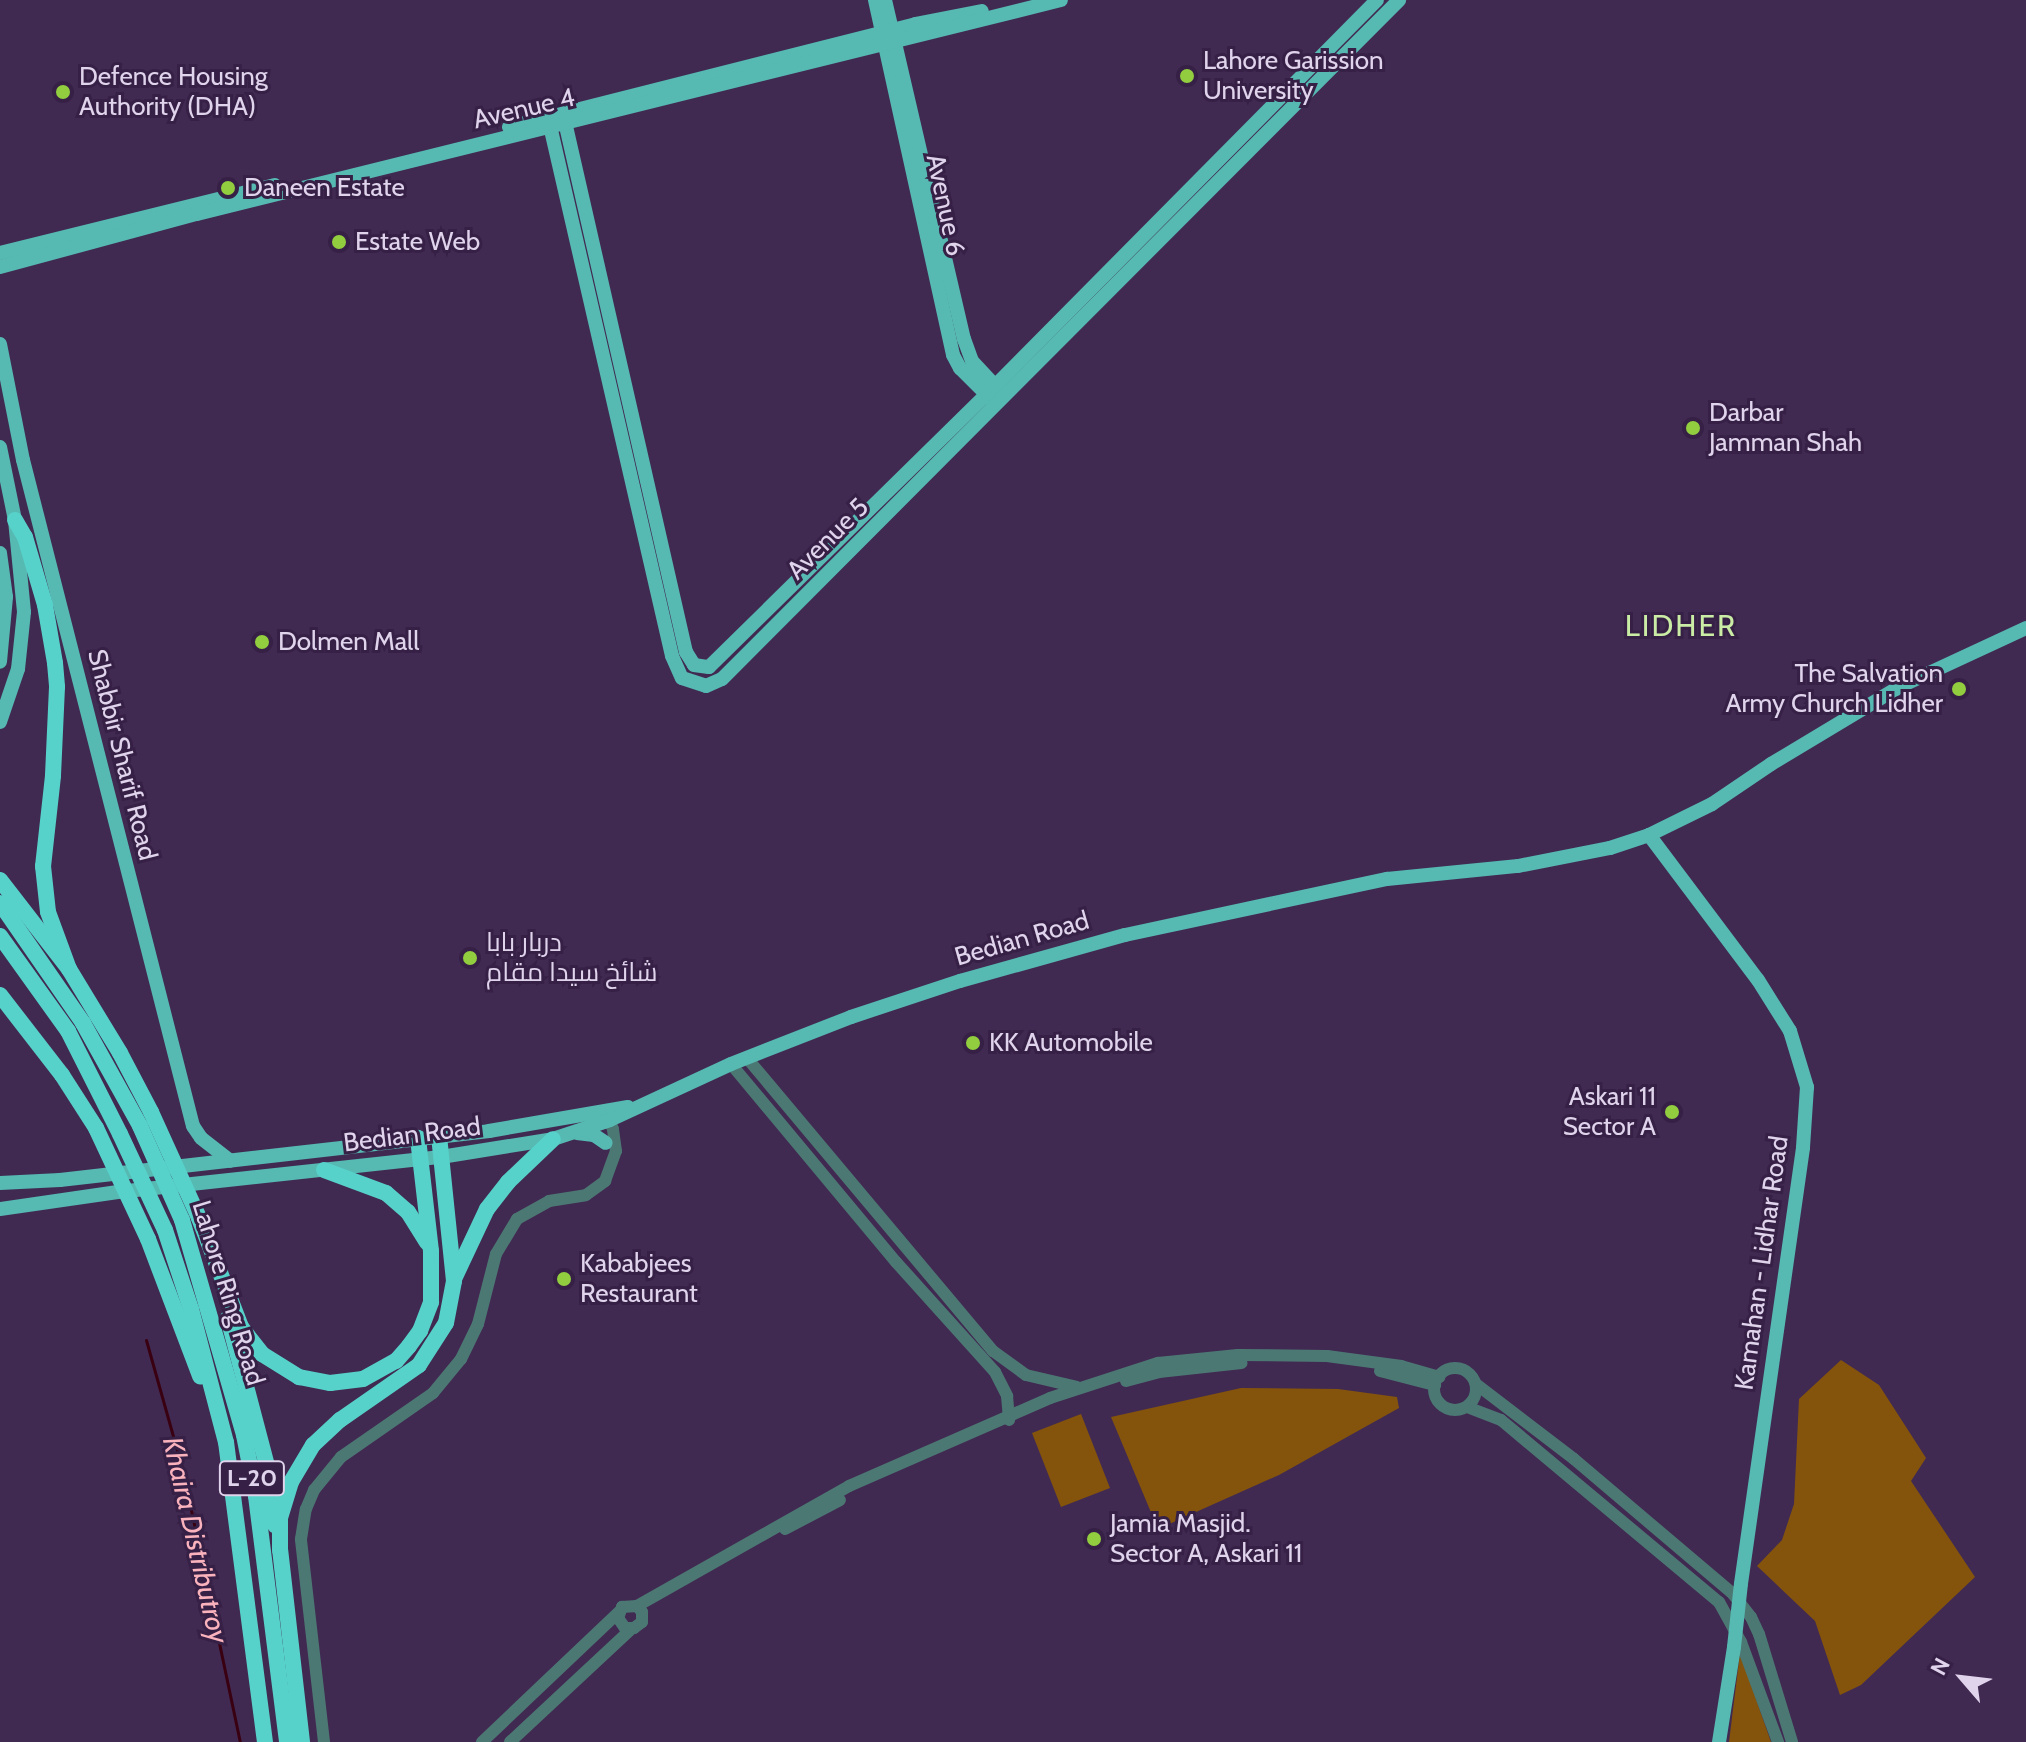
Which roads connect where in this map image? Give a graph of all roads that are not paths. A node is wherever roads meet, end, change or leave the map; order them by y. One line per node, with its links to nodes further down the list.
1 (1026, 0): 6 (main road, Avenue 4)
2 (1061, 0): 6 (main road, Avenue 4)
3 (1377, 0): 14 (main road, Avenue 5)
4 (1399, 0): 14 (main road, Avenue 5)
5 (877, 4): 6 (main road); 7 (main road, Avenue 6); 8 (main road)
6 (923, 29): 7 (main road, Avenue 4); 9 (main road)
7 (888, 37): 8 (main road, Avenue 4); 9 (main road, Avenue 6)
8 (856, 50): 9 (main road); 10 (main road, Avenue 4)
9 (896, 73): 14 (main road, Avenue 6)
10 (557, 121): 11 (main road, Avenue 4); 14 (main road, Avenue 5)
11 (4, 256): 12 (main road)
12 (0, 276)
13 (0, 344): 41 (main road, Shabbir Sharif Road)
14 (996, 395)
15 (0, 447): 16 (main road)
16 (15, 520): 17 (main road); 21 (highway)
17 (19, 550): 21 (highway); 22 (main road)
18 (0, 553): 20 (main road)
19 (2026, 628): 23 (main road, Bedian Road)
20 (0, 662)
21 (55, 718): 27 (highway)
22 (0, 722)
23 (1649, 835): 31 (main road, Bedian Road); 73 (main road, Kamahan - Lidhar Road, bridge)
24 (0, 880): 27 (highway)
25 (0, 903): 48 (highway, Lahore Ring Road / L-20, bridge)
26 (0, 936): 62 (highway, Lahore Ring Road / L-20, bridge)
27 (69, 969): 48 (highway, bridge)
28 (0, 995): 30 (highway)
29 (0, 1008): 30 (highway)
30 (21, 1019): 62 (highway, bridge)
31 (747, 1058): 32 (main road, Bedian Road); 45 (street)
32 (731, 1064): 33 (main road, Bedian Road); 46 (street)
33 (602, 1116): 34 (main road, Bedian Road); 35 (main road); 38 (street); 42 (street)
34 (571, 1134): 37 (main road, Bedian Road); 38 (main road)
35 (439, 1137): 36 (main road); 39 (highway)
36 (418, 1138): 40 (highway); 41 (main road)
37 (553, 1139): 39 (main road, Bedian Road); 53 (highway)
38 (606, 1143): 42 (street)
39 (441, 1157): 40 (main road, Bedian Road); 53 (highway)
40 (421, 1159): 43 (main road, Bedian Road); 50 (highway)
41 (230, 1161): 44 (main road)
42 (613, 1161): 70 (street)
43 (324, 1170): 47 (main road, Bedian Road); 50 (highway)
44 (0, 1183)
45 (854, 1183): 46 (street); 49 (street)
46 (842, 1195): 51 (street)
47 (0, 1209)
48 (190, 1219): 52 (highway); 68 (highway, Lahore Ring Road / L-20)
49 (902, 1242): 51 (street); 54 (street)
50 (431, 1251): 52 (highway)
51 (889, 1253): 54 (street)
52 (219, 1273): 63 (highway)
53 (454, 1281): 63 (highway)
54 (988, 1355): 56 (street); 61 (street)
55 (1437, 1381): 57 (street); 58 (street); 59 (street); 60 (street)
56 (1050, 1383): 58 (street); 59 (street)
57 (1476, 1384): 60 (street); 75 (street)
58 (1080, 1387): 59 (street)
59 (1048, 1402): 61 (street)
60 (1467, 1407): 74 (street)
61 (1009, 1419): 64 (street)
62 (221, 1421): 67 (highway, Lahore Ring Road / L-20)
63 (280, 1550): 69 (highway)
64 (640, 1609): 65 (street); 66 (street)
65 (619, 1612): 66 (street); 71 (street)
66 (631, 1629): 72 (street)
67 (265, 1742)
68 (287, 1742)
69 (302, 1742)
70 (324, 1742)
71 (482, 1742)
72 (510, 1742)
73 (1719, 1742)
74 (1778, 1742)
75 (1792, 1742)

